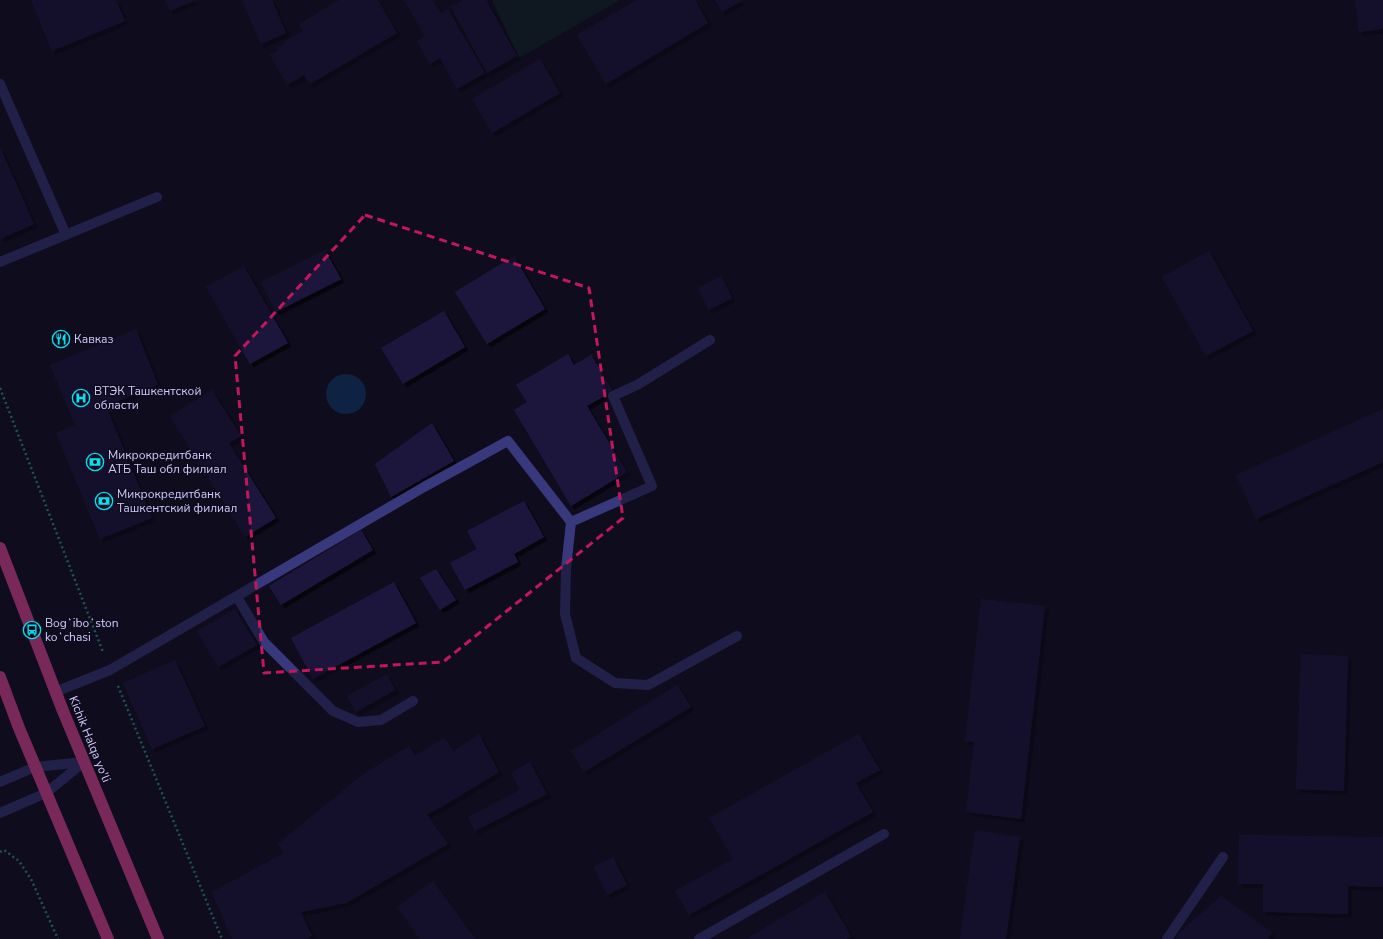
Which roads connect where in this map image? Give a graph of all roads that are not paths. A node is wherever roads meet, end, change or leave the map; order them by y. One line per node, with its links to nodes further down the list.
1 (0, 84): 3 (street)
2 (157, 197): 3 (street)
3 (66, 234): 4 (street)
4 (0, 262)
5 (710, 340): 6 (street)
6 (571, 522): 8 (street); 9 (street)
7 (0, 548): 11 (highway, Kichik Halqa yo'li)
8 (237, 597): 11 (street); 12 (street)
9 (737, 636)
10 (0, 677): 14 (highway)
11 (56, 692): 13 (highway, Kichik Halqa yo'li)
12 (413, 701)
13 (84, 762): 14 (street); 16 (street); 21 (highway, Kichik Halqa yo'li)
14 (35, 767): 15 (street); 16 (highway)
15 (0, 782)
16 (46, 793): 17 (street); 20 (highway)
17 (0, 813)
18 (884, 834): 22 (street)
19 (1223, 857): 23 (street)
20 (108, 939)
21 (158, 939)
22 (699, 939)
23 (1168, 939)

